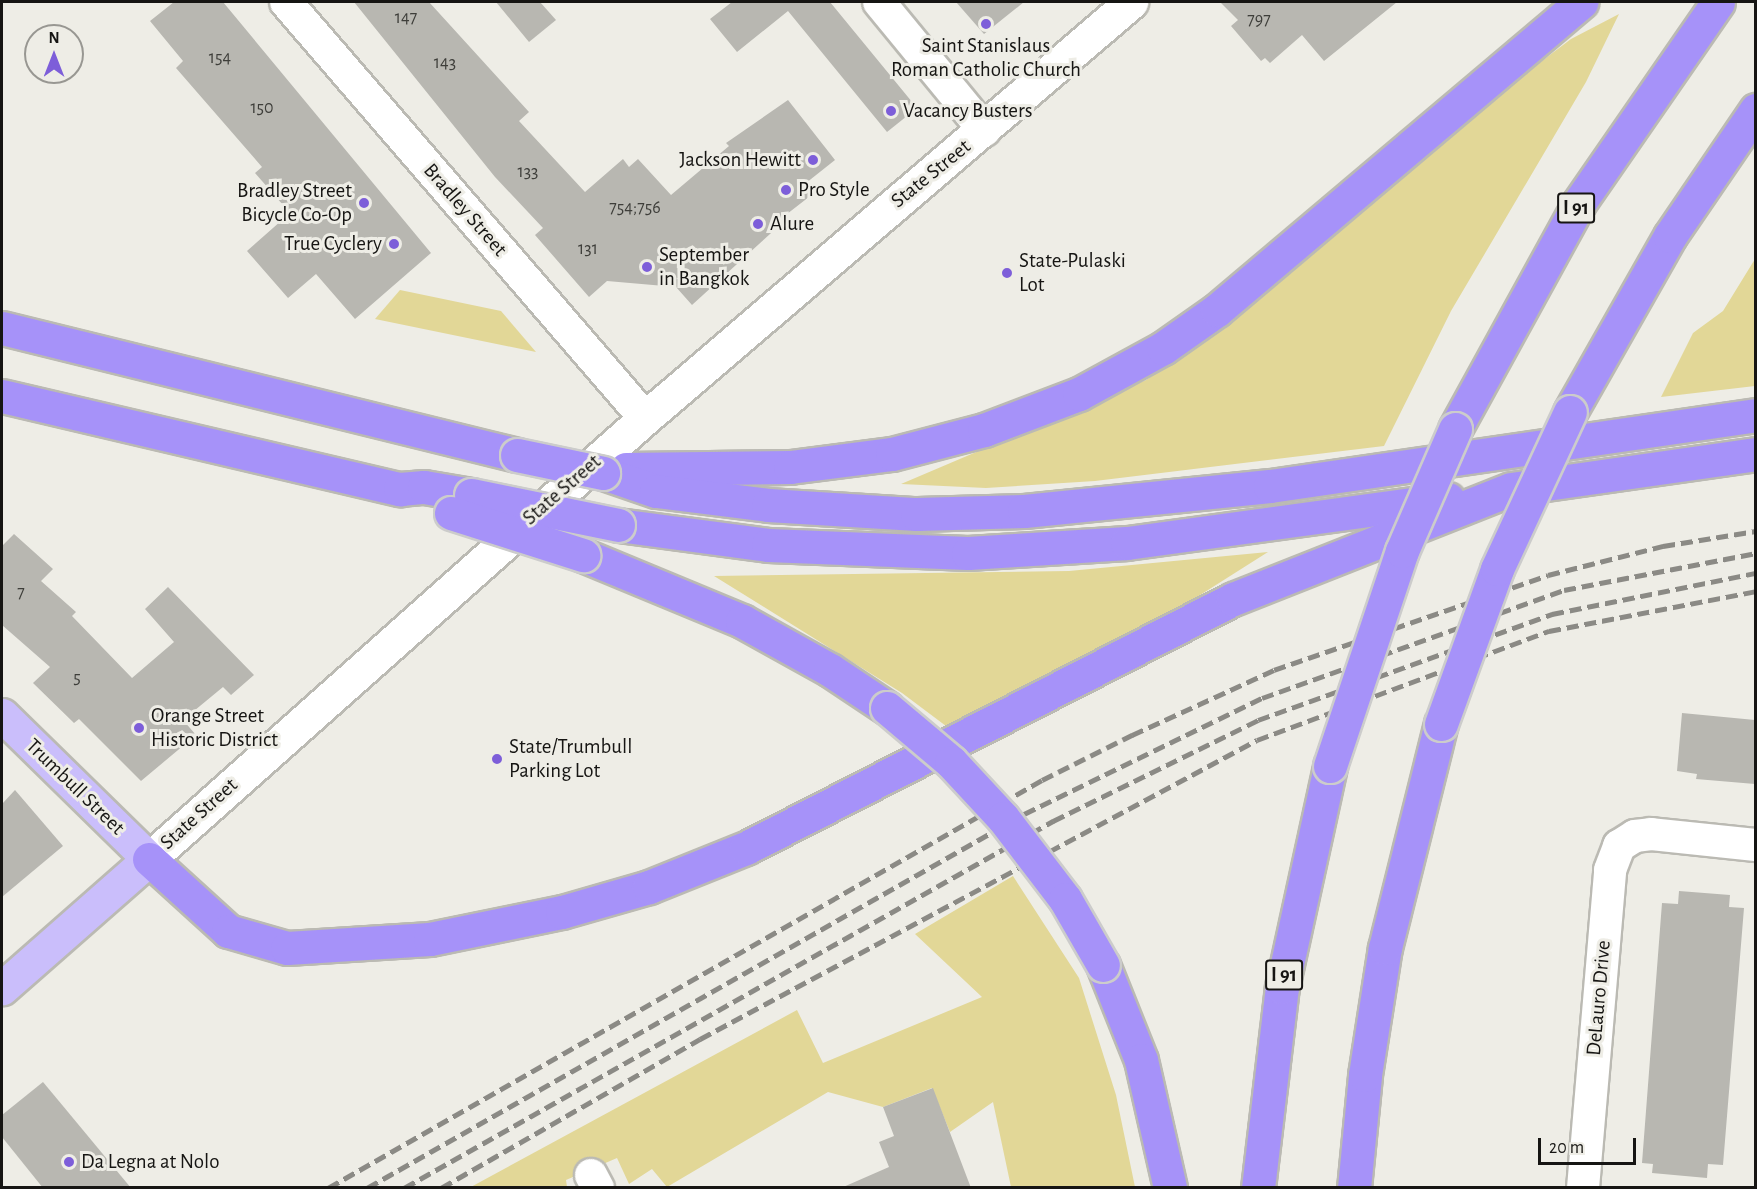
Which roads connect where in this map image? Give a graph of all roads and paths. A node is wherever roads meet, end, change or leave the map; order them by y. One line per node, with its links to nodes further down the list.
1 (286, 2): 11 (street, Bradley Street)
2 (879, 2): 7 (street)
3 (1131, 2): 7 (main road, State Street)
4 (1581, 2): 13 (highway)
5 (1718, 2): 21 (highway, I 91, bridge)
6 (1755, 110): 22 (highway, bridge)
7 (984, 130): 11 (main road, State Street)
8 (2, 328): 13 (highway, bridge)
9 (2, 396): 15 (highway)
10 (1755, 415): 13 (highway)
11 (645, 418): 18 (main road, State Street)
12 (1755, 454): 14 (highway)
13 (669, 481)
14 (1509, 490): 15 (highway, bridge); 18 (highway)
15 (461, 504): 20 (highway, bridge)
16 (2, 715): 18 (main road, Trumbull Street)
17 (1755, 845): 23 (street, DeLauro Drive)
18 (149, 859): 19 (main road, State Street)
19 (2, 988)
20 (1170, 1188)
21 (1258, 1188)
22 (1354, 1188)
23 (1583, 1188)

